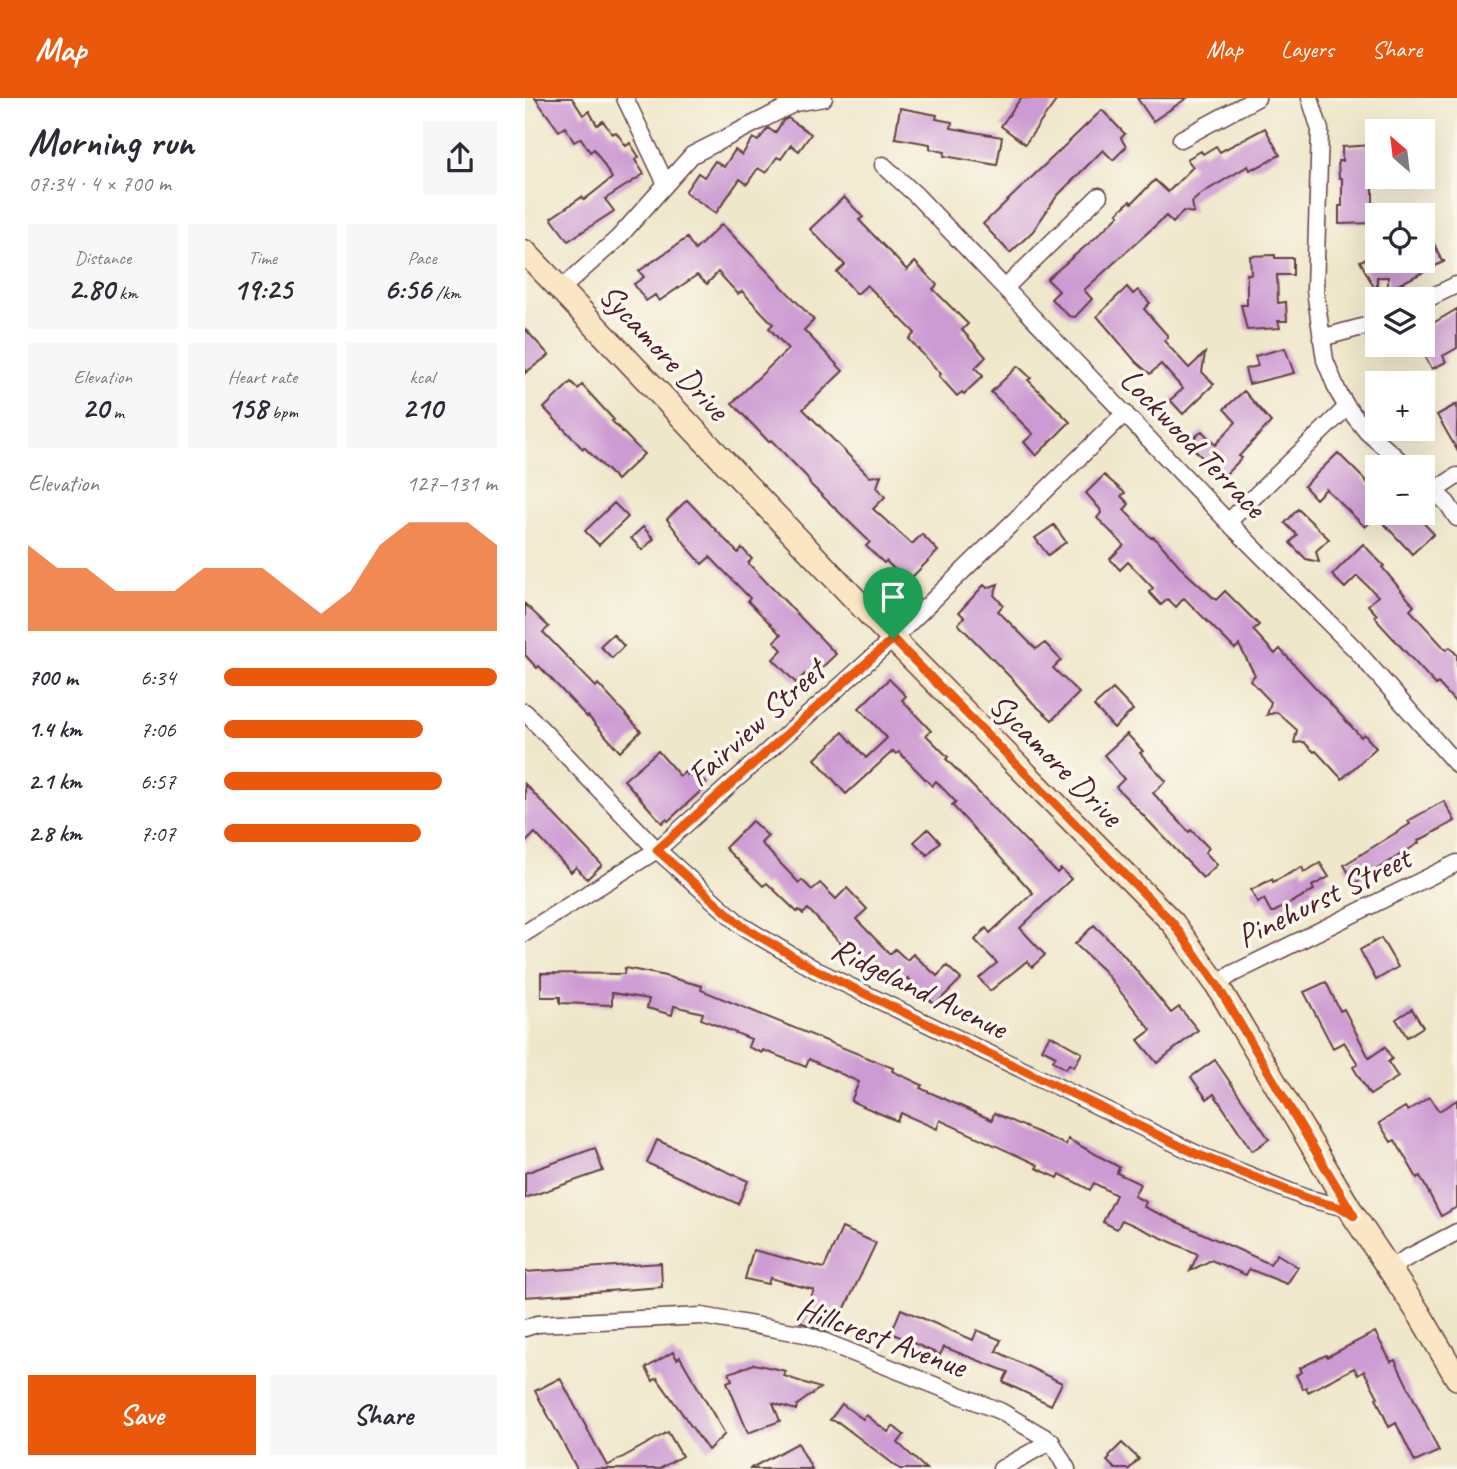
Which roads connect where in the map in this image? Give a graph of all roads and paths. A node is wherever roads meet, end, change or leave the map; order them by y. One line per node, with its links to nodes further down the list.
1 (625, 98): 8 (street)
2 (824, 98): 5 (street)
3 (1257, 98): 6 (street)
4 (1310, 98): 16 (street)
5 (786, 103): 8 (street)
6 (1181, 139)
7 (883, 165): 12 (street, Lockwood Terrace)
8 (666, 184): 13 (street)
9 (1099, 196): 12 (street)
10 (525, 252): 13 (street, Sycamore Drive)
11 (1455, 285): 14 (street)
12 (1006, 287): 18 (street, Lockwood Terrace)
13 (561, 289): 25 (street, Sycamore Drive)
14 (1435, 295)
15 (1365, 326): 16 (street)
16 (1321, 338): 17 (street)
17 (1347, 408): 19 (street); 24 (street)
18 (1125, 413): 24 (street, Lockwood Terrace); 25 (street, Fairview Street)
19 (1393, 455)
20 (1457, 476): 21 (street)
21 (1435, 484)
22 (1435, 492): 23 (street)
23 (1457, 518)
24 (1228, 522): 27 (street, Lockwood Terrace)
25 (893, 639): 28 (street, Fairview Street); 31 (street, Sycamore Drive)
26 (525, 712): 28 (street, Ridgeland Avenue)
27 (1457, 765)
28 (657, 850): 30 (street, Fairview Street); 32 (street, Ridgeland Avenue)
29 (1457, 863): 31 (street, Pinehurst Street)
30 (525, 933)
31 (1217, 985): 32 (street, Sycamore Drive)
32 (1354, 1216): 34 (street, Sycamore Drive)
33 (1457, 1232): 34 (street)
34 (1389, 1270): 36 (street, Sycamore Drive)
35 (525, 1328): 37 (street, Hillcrest Avenue)
36 (1457, 1378)
37 (1051, 1441): 38 (street); 39 (street, Hillcrest Avenue)
38 (1001, 1469)
39 (1067, 1469)

